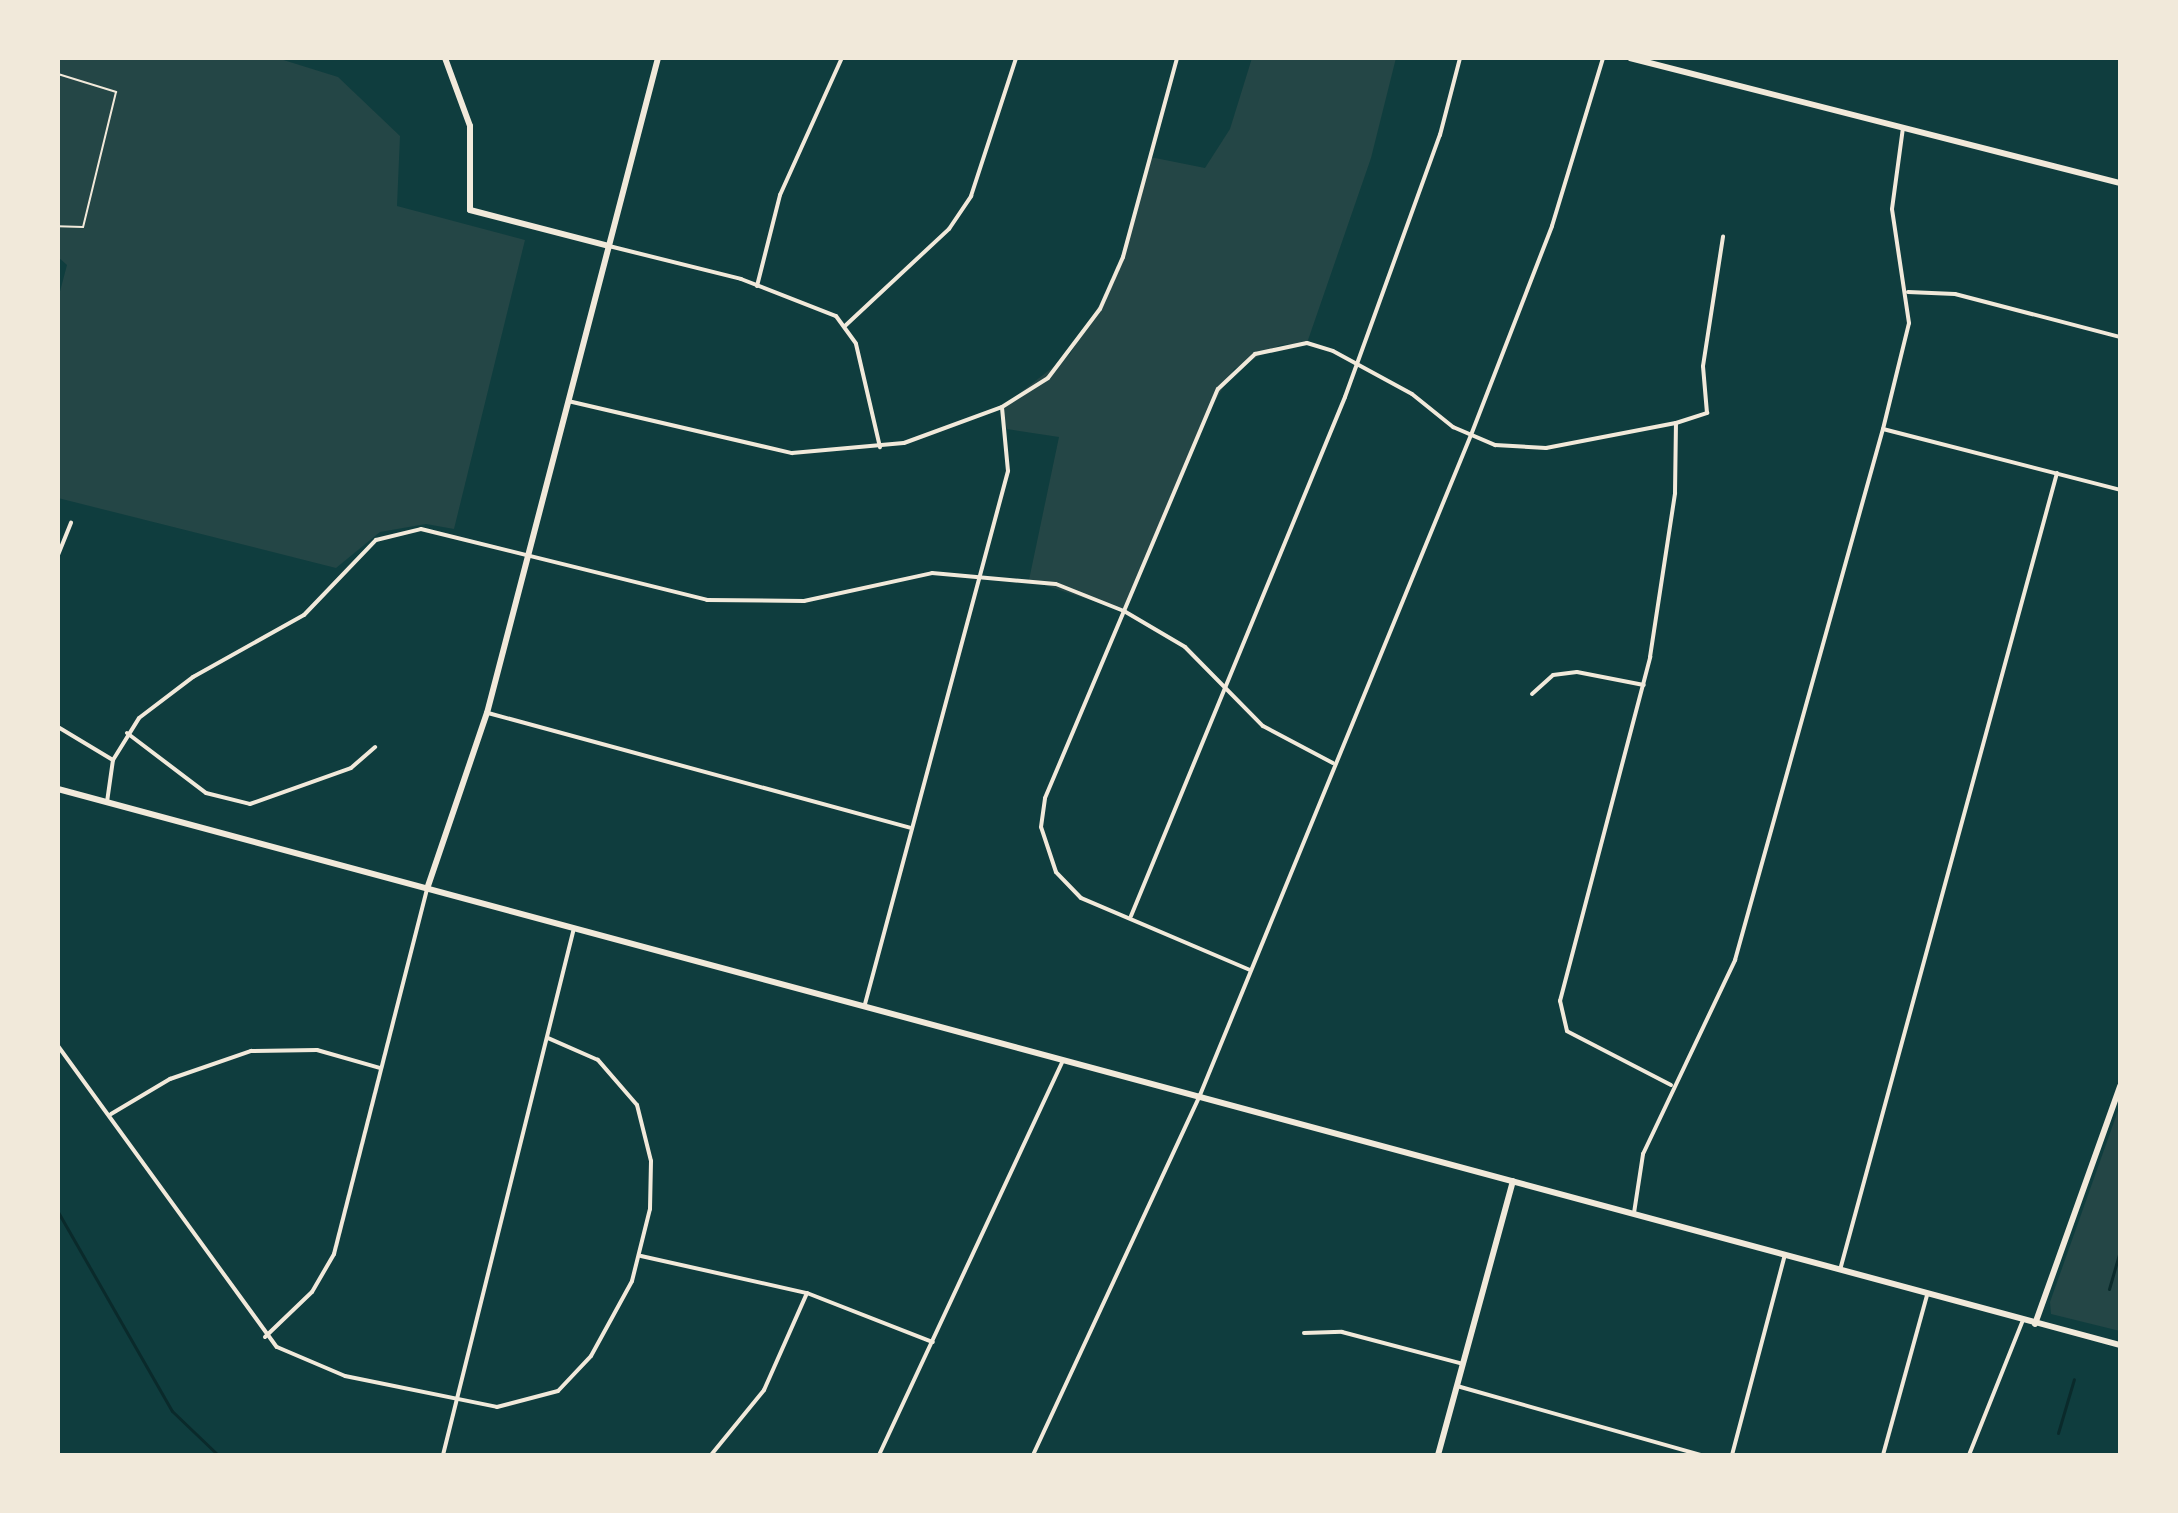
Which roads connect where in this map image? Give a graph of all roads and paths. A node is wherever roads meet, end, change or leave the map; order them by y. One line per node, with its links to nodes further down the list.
1 (445, 58): 14 (street)
2 (658, 58): 14 (street)
3 (842, 58): 15 (street)
4 (1016, 58): 17 (street)
5 (1177, 58): 21 (street)
6 (1460, 58): 19 (street)
7 (1603, 58): 24 (street)
8 (1630, 58): 10 (street)
9 (58, 74): 12 (lane)
10 (1903, 128): 11 (street); 16 (street)
11 (2120, 183)
12 (58, 226)
13 (1723, 237): 22 (street)
14 (609, 246): 15 (street); 20 (street)
15 (757, 286): 17 (street)
16 (1907, 292): 18 (street); 23 (street)
17 (846, 325): 25 (street)
18 (2120, 337)
19 (1356, 365): 24 (street); 32 (street); 34 (street)
20 (568, 401): 25 (street); 29 (street)
21 (1002, 407): 25 (street); 31 (street)
22 (1676, 423): 24 (street); 33 (street)
23 (1883, 429): 26 (street); 54 (street)
24 (1471, 435): 41 (street)
25 (880, 447)
26 (2057, 473): 27 (street); 62 (street)
27 (2120, 490)
28 (71, 522): 30 (street)
29 (528, 552): 31 (street); 36 (street); 38 (street)
30 (58, 555)
31 (977, 572): 32 (street); 44 (street)
32 (1124, 611): 34 (street); 46 (street)
33 (1644, 685): 35 (street); 54 (street)
34 (1224, 694): 41 (street); 46 (street)
35 (1532, 694)
36 (487, 713): 44 (street); 45 (street)
37 (58, 727): 40 (street)
38 (127, 733): 39 (street); 40 (street)
39 (375, 747)
40 (113, 760): 43 (street)
41 (1333, 763): 48 (street)
42 (58, 789): 43 (street)
43 (107, 802): 45 (street)
44 (910, 828): 49 (street)
45 (428, 886): 47 (street); 53 (street)
46 (1131, 916): 48 (street)
47 (575, 925): 49 (street); 50 (street)
48 (1250, 970): 56 (street)
49 (865, 1004): 52 (street)
50 (548, 1038): 61 (street); 73 (street)
51 (58, 1046): 57 (street)
52 (1064, 1059): 56 (street); 69 (street)
53 (380, 1068): 57 (street); 68 (street)
54 (1671, 1085): 59 (street)
55 (2120, 1086): 66 (street)
56 (1200, 1095): 58 (street); 77 (street)
57 (111, 1115): 68 (street)
58 (1513, 1181): 59 (street); 71 (street)
59 (1634, 1213): 60 (street)
60 (1785, 1255): 62 (street); 80 (street)
61 (640, 1256): 63 (street); 73 (street)
62 (1840, 1270): 64 (street)
63 (807, 1293): 69 (street); 75 (street)
64 (1927, 1295): 65 (street); 81 (street)
65 (2023, 1320): 66 (street); 82 (street)
66 (2035, 1324): 70 (street)
67 (1304, 1333): 71 (street)
68 (265, 1337): 73 (street)
69 (933, 1342): 76 (street)
70 (2120, 1345)
71 (1463, 1364): 72 (street)
72 (1457, 1386): 78 (street); 79 (street)
73 (454, 1402): 74 (street)
74 (443, 1455)
75 (711, 1455)
76 (879, 1455)
77 (1033, 1455)
78 (1438, 1455)
79 (1701, 1455)
80 (1732, 1455)
81 (1883, 1455)
82 (1969, 1455)

